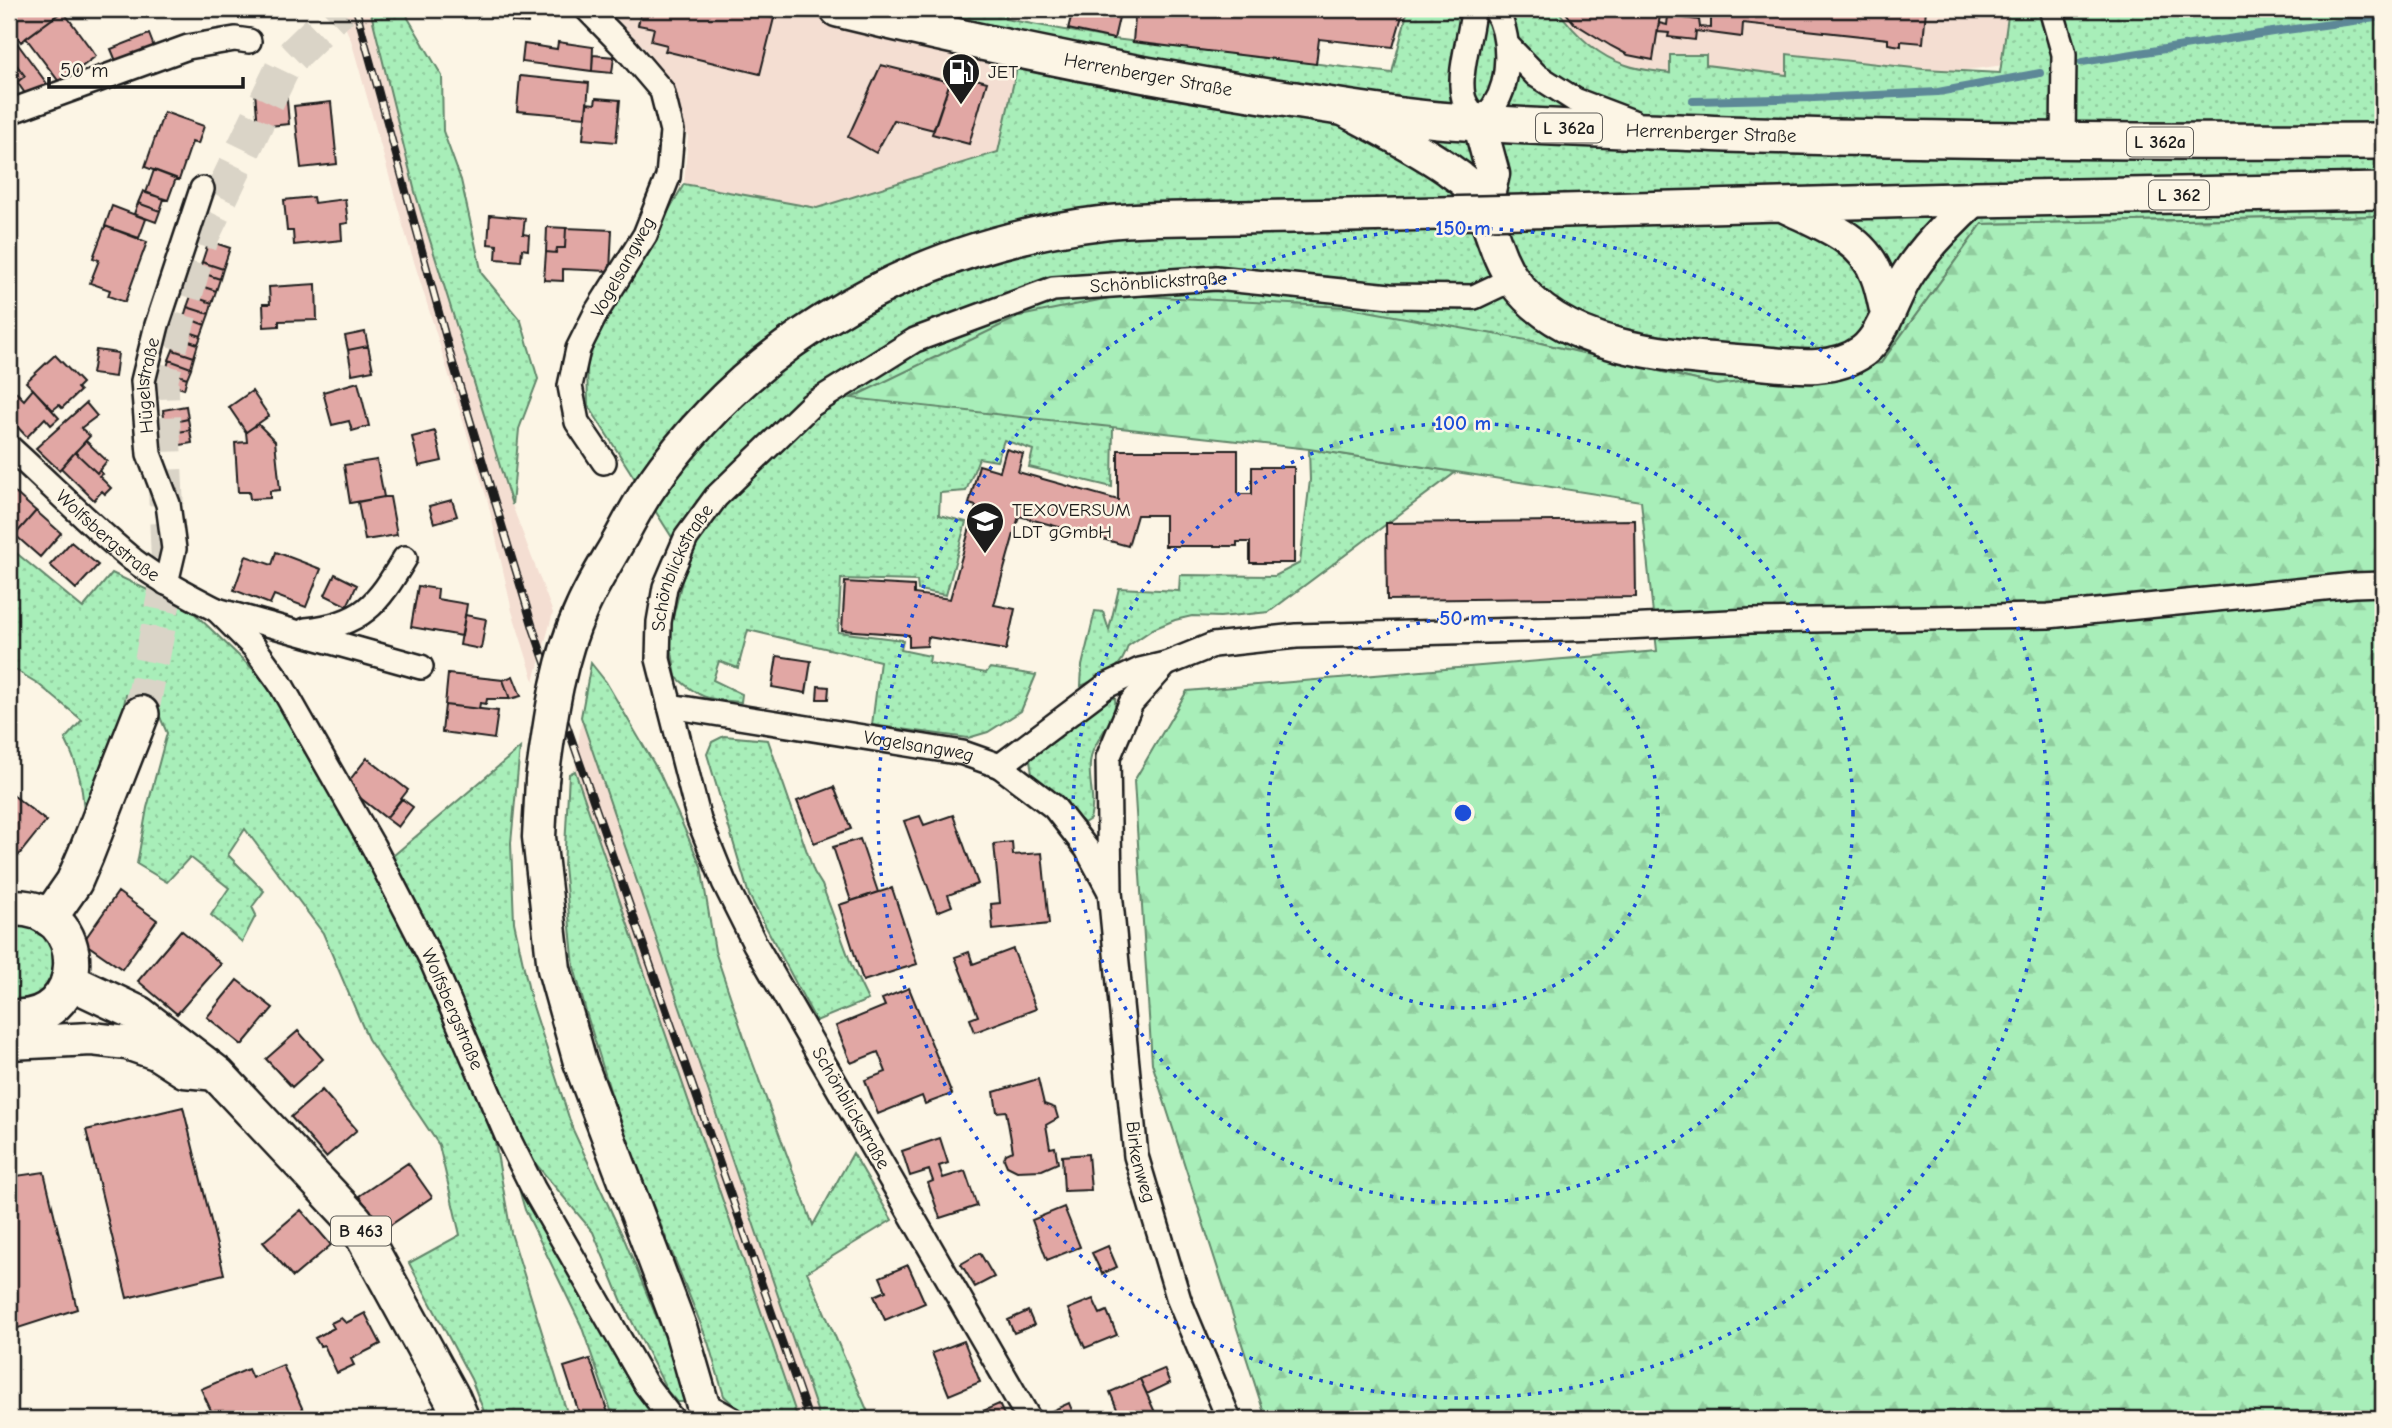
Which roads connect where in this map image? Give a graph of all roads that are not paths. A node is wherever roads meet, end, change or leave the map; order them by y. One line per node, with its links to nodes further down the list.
1 (587, 9): 23 (street, Vogelsangweg)
2 (838, 9): 8 (main road, Herrenberger Straße / L 362a)
3 (1473, 9): 10 (street)
4 (1495, 9): 7 (street)
5 (2052, 9): 13 (street)
6 (249, 41): 9 (street)
7 (1507, 45): 10 (street); 11 (street)
8 (1338, 107): 10 (main road, Herrenberger Straße / L 362a); 14 (main road)
9 (9, 113)
10 (1479, 122): 11 (main road, Herrenberger Straße / L 362a); 14 (main road); 19 (main road)
11 (1659, 131): 13 (main road, Herrenberger Straße / L 362a)
12 (2383, 141): 13 (main road, Herrenberger Straße / L 362a)
13 (2063, 142)
14 (1467, 183): 19 (main road)
15 (202, 190): 25 (street, Hügelstraße)
16 (2383, 191): 17 (main road, L 362)
17 (1975, 200): 18 (main road, L 362); 21 (main road)
18 (1783, 205): 21 (main road); 41 (main road, L 362, bridge)
19 (1485, 209): 20 (main road)
20 (1512, 279): 21 (main road); 31 (street, Schönblickstraße)
21 (1887, 314)
22 (9, 447): 25 (street, Wolfsbergstraße)
23 (604, 462)
24 (405, 558): 28 (street, Wolfsbergstraße)
25 (166, 583): 27 (street, Wolfsbergstraße)
26 (2383, 584): 29 (street)
27 (217, 610): 28 (street, Wolfsbergstraße); 42 (street, Wolfsbergstraße)
28 (296, 631): 30 (street, Wolfsbergstraße)
29 (1166, 664): 33 (street); 34 (street, Birkenweg)
30 (421, 667)
31 (670, 706): 33 (street, Vogelsangweg); 45 (street, Schönblickstraße)
32 (141, 714): 36 (main road)
33 (1000, 766): 34 (street, Vogelsangweg)
34 (1110, 892): 46 (street, Birkenweg)
35 (9, 908): 36 (main road)
36 (49, 918): 37 (main road)
37 (69, 981): 38 (main road); 40 (main road, B 463)
38 (9, 1017)
39 (9, 1043): 40 (main road)
40 (217, 1074): 43 (main road, B 463)
41 (705, 1411): 44 (street)
42 (670, 1417)
43 (461, 1419)
44 (732, 1419)
45 (1029, 1419)
46 (1228, 1419)

